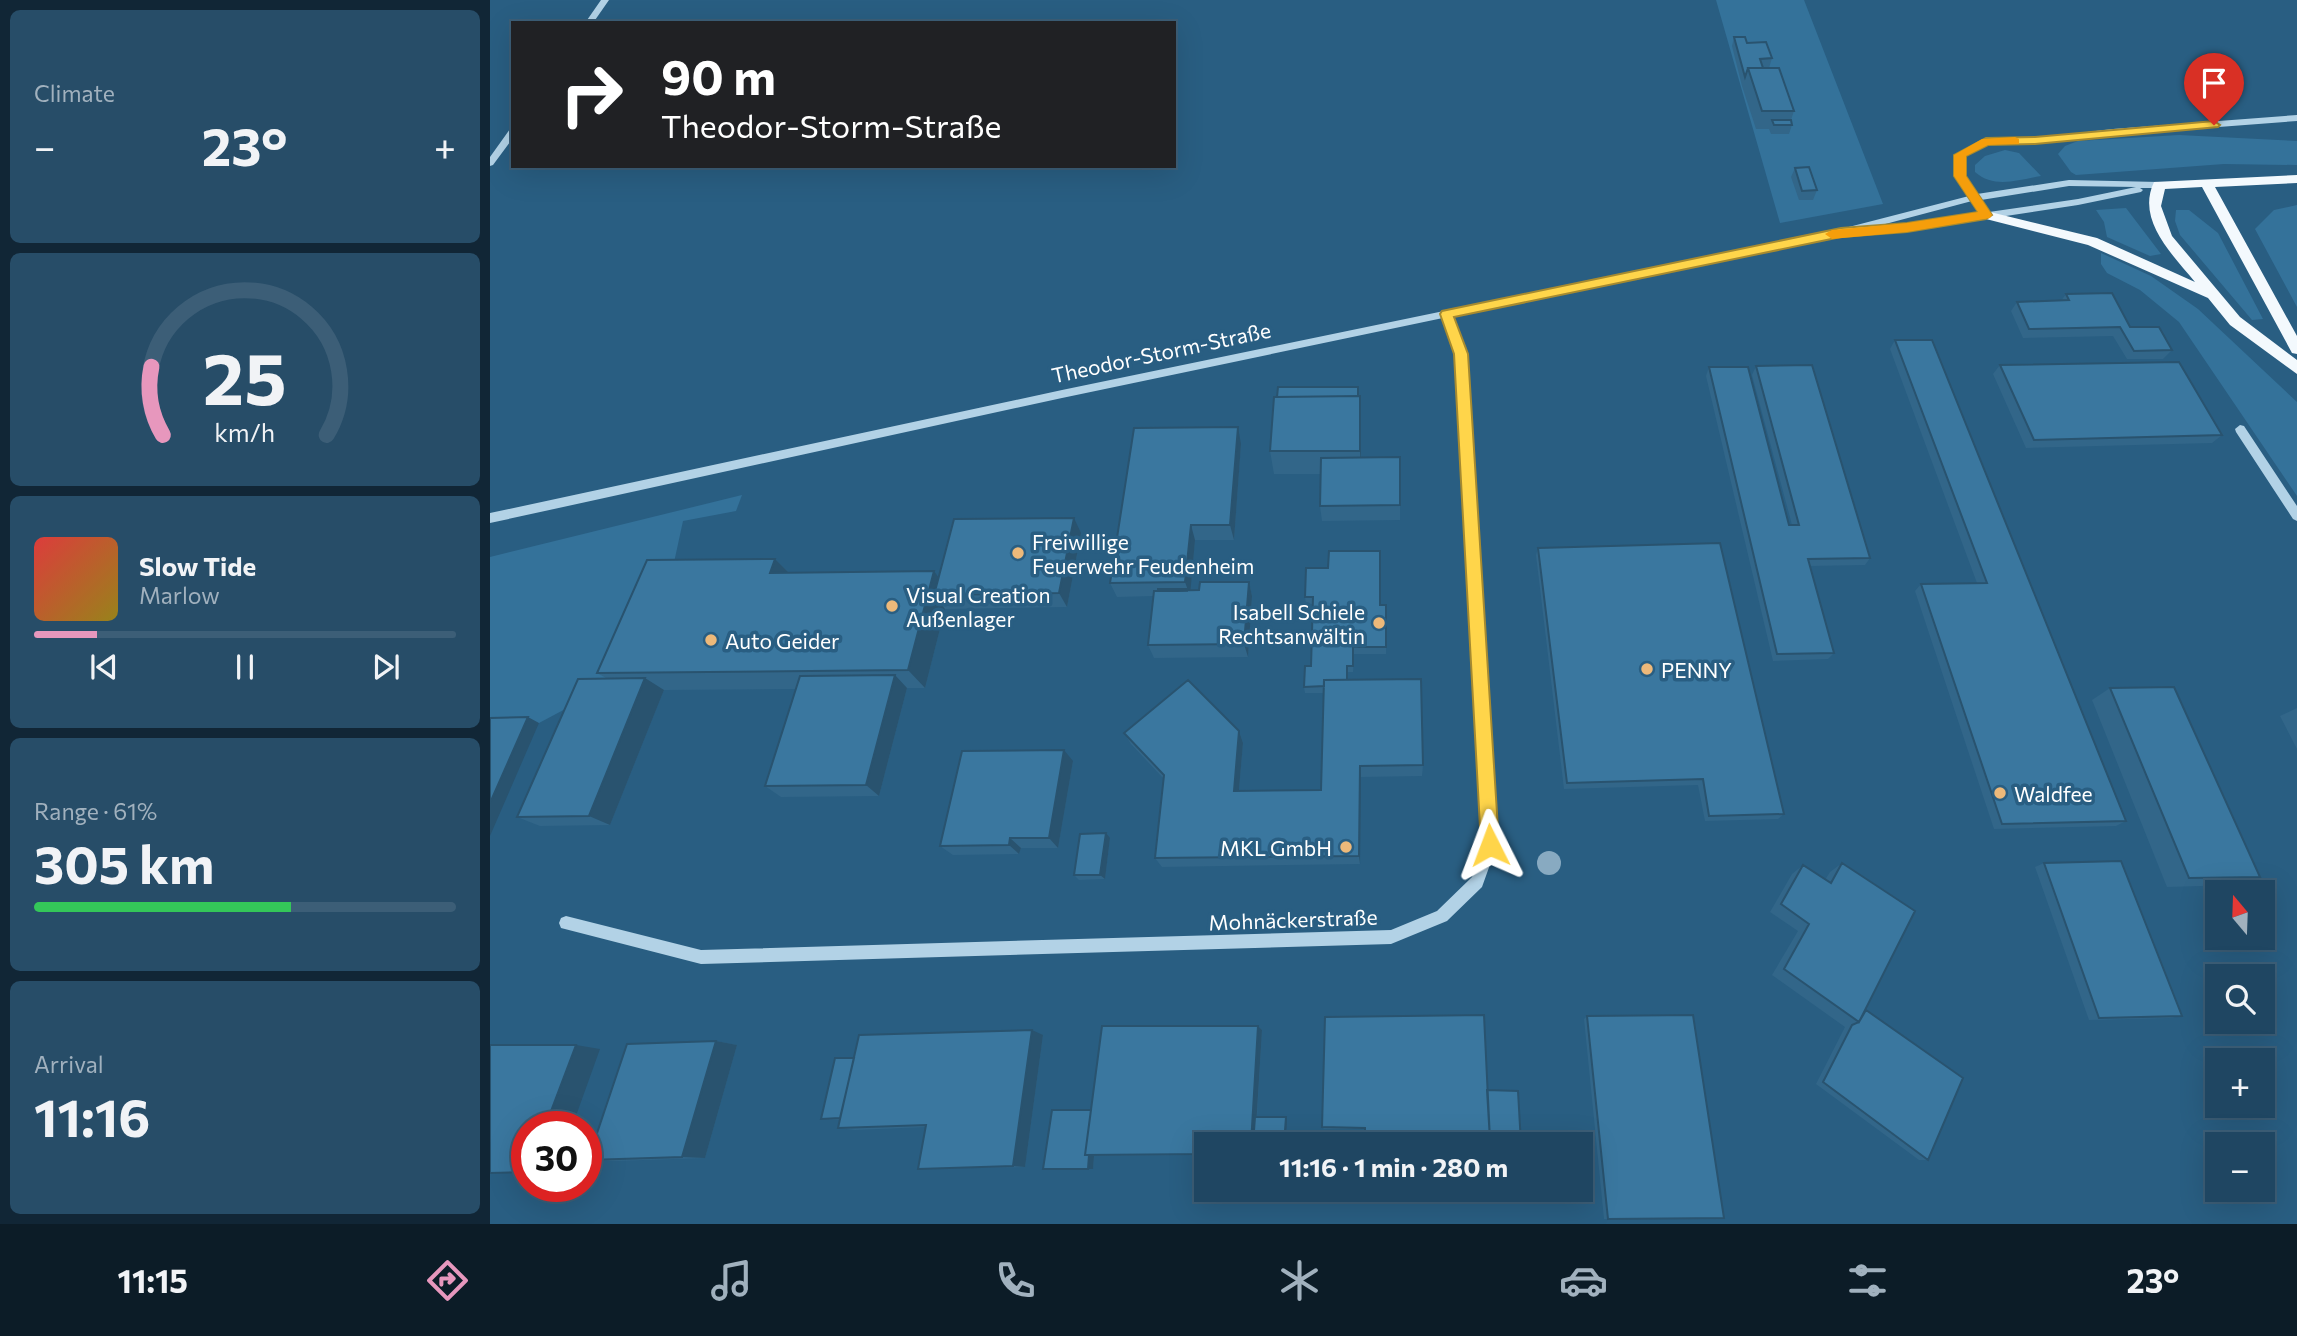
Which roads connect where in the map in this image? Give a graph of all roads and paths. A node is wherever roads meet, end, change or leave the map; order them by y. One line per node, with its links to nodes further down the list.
1 (605, 0): 2 (street)
2 (590, 21)
3 (2297, 118): 9 (street)
4 (511, 134): 5 (street)
5 (490, 163)
6 (2297, 179): 7 (main road, Theodor-Storm-Straße)
7 (2206, 183): 8 (main road, Theodor-Storm-Straße); 14 (main road)
8 (2159, 185): 9 (street, Theodor-Storm-Straße); 10 (street, Theodor-Storm-Straße); 12 (main road)
9 (1975, 198): 10 (street); 11 (street, Theodor-Storm-Straße)
10 (1986, 215): 11 (street, Theodor-Storm-Straße); 12 (main road)
11 (1841, 232): 13 (street, Theodor-Storm-Straße)
12 (2211, 295): 15 (main road)
13 (1446, 314): 18 (street, Theodor-Storm-Straße); 19 (street, Mohnäckerstraße)
14 (2297, 349)
15 (2297, 368)
16 (2241, 429): 17 (street)
17 (2297, 516)
18 (490, 518)
19 (566, 923)

